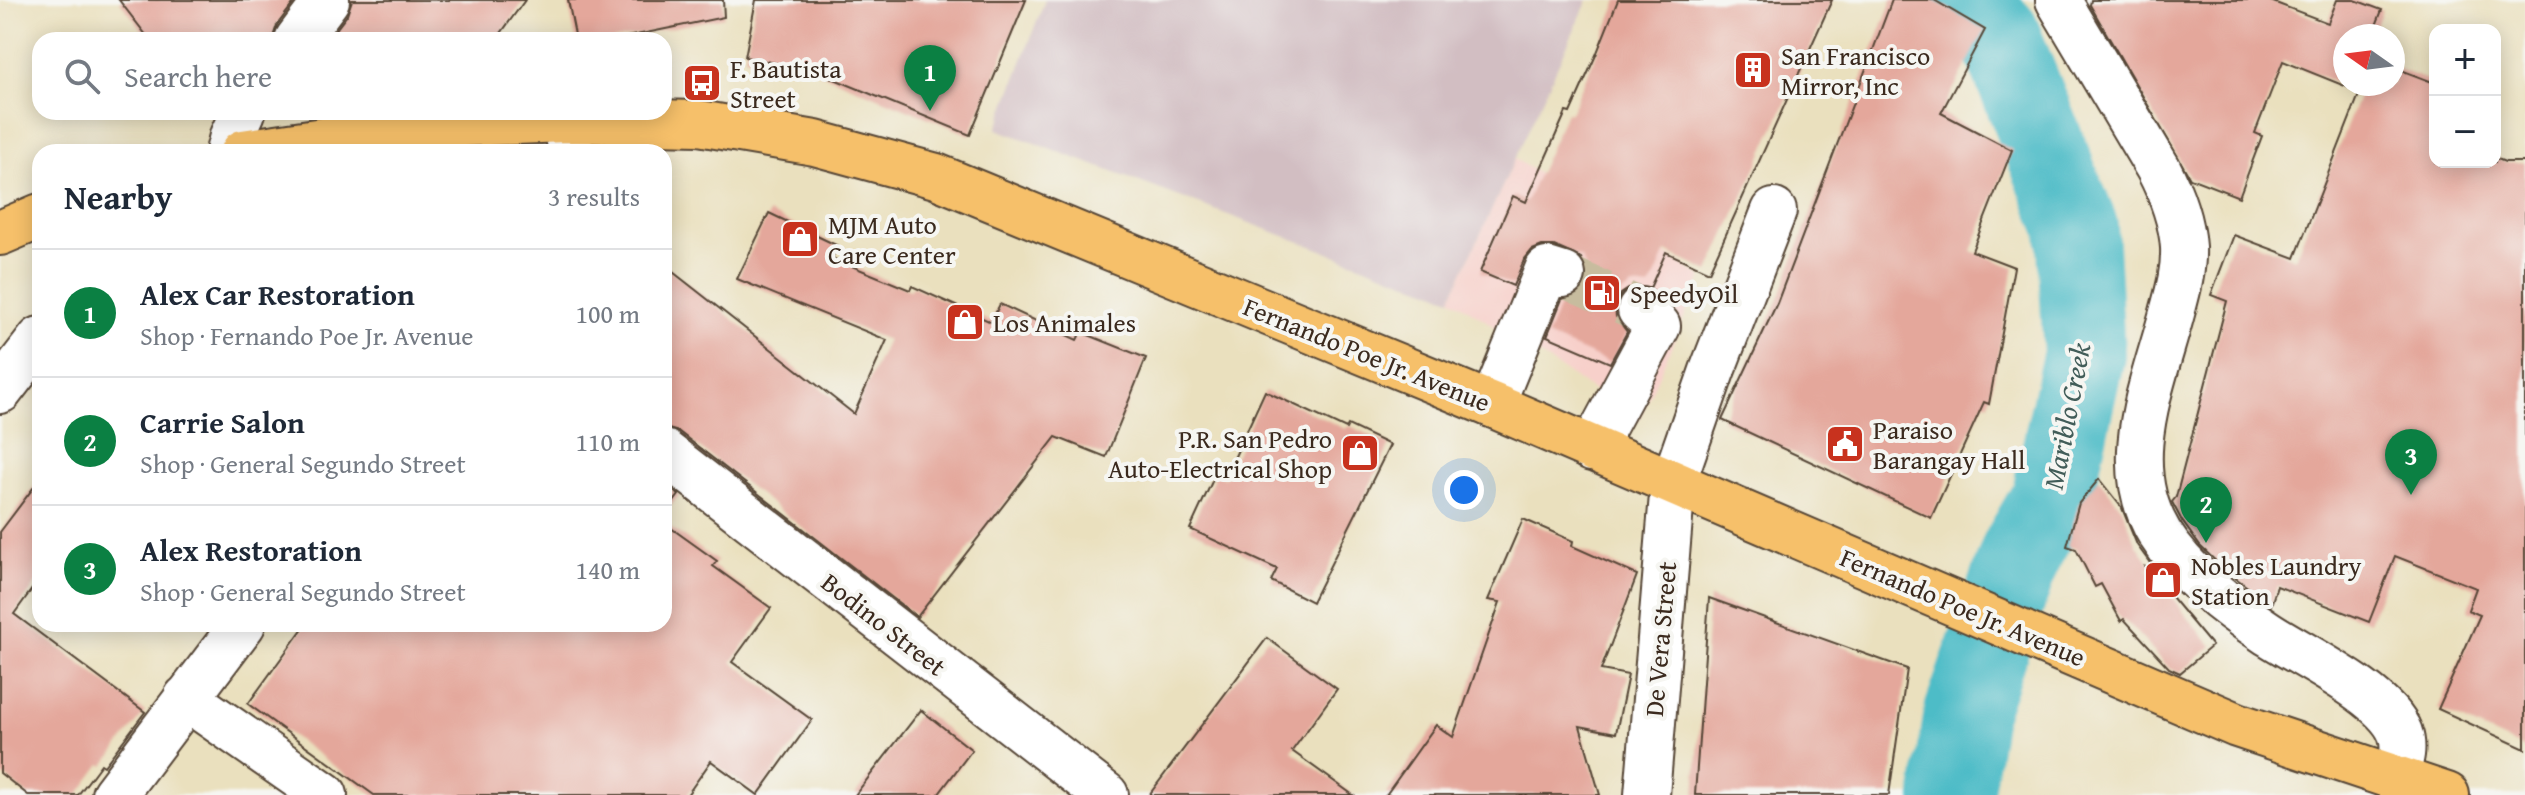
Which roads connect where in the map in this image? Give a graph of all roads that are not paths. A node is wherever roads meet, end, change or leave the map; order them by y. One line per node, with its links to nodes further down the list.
1 (327, 0): 3 (street)
2 (2058, 0): 21 (street)
3 (303, 32)
4 (239, 120): 6 (street)
5 (568, 136): 7 (main road, Fernando Poe Jr. Avenue); 15 (main road, Fernando Poe Jr. Avenue)
6 (230, 144)
7 (296, 144)
8 (1774, 211): 18 (street, De Vera Street)
9 (32, 219): 10 (main road)
10 (0, 233)
11 (1563, 275): 15 (street)
12 (1640, 310): 16 (street)
13 (32, 349): 14 (street)
14 (0, 391)
15 (1492, 405): 16 (main road, Fernando Poe Jr. Avenue)
16 (1592, 449): 18 (main road, Fernando Poe Jr. Avenue)
17 (672, 458): 24 (street, Bodino Street)
18 (1673, 483): 21 (main road, Fernando Poe Jr. Avenue); 25 (street, De Vera Street)
19 (237, 632): 20 (street)
20 (186, 698): 22 (street); 23 (street)
21 (2395, 780): 26 (main road, Fernando Poe Jr. Avenue)
22 (114, 795)
23 (325, 795)
24 (1106, 795)
25 (1647, 795)
26 (2447, 795)

